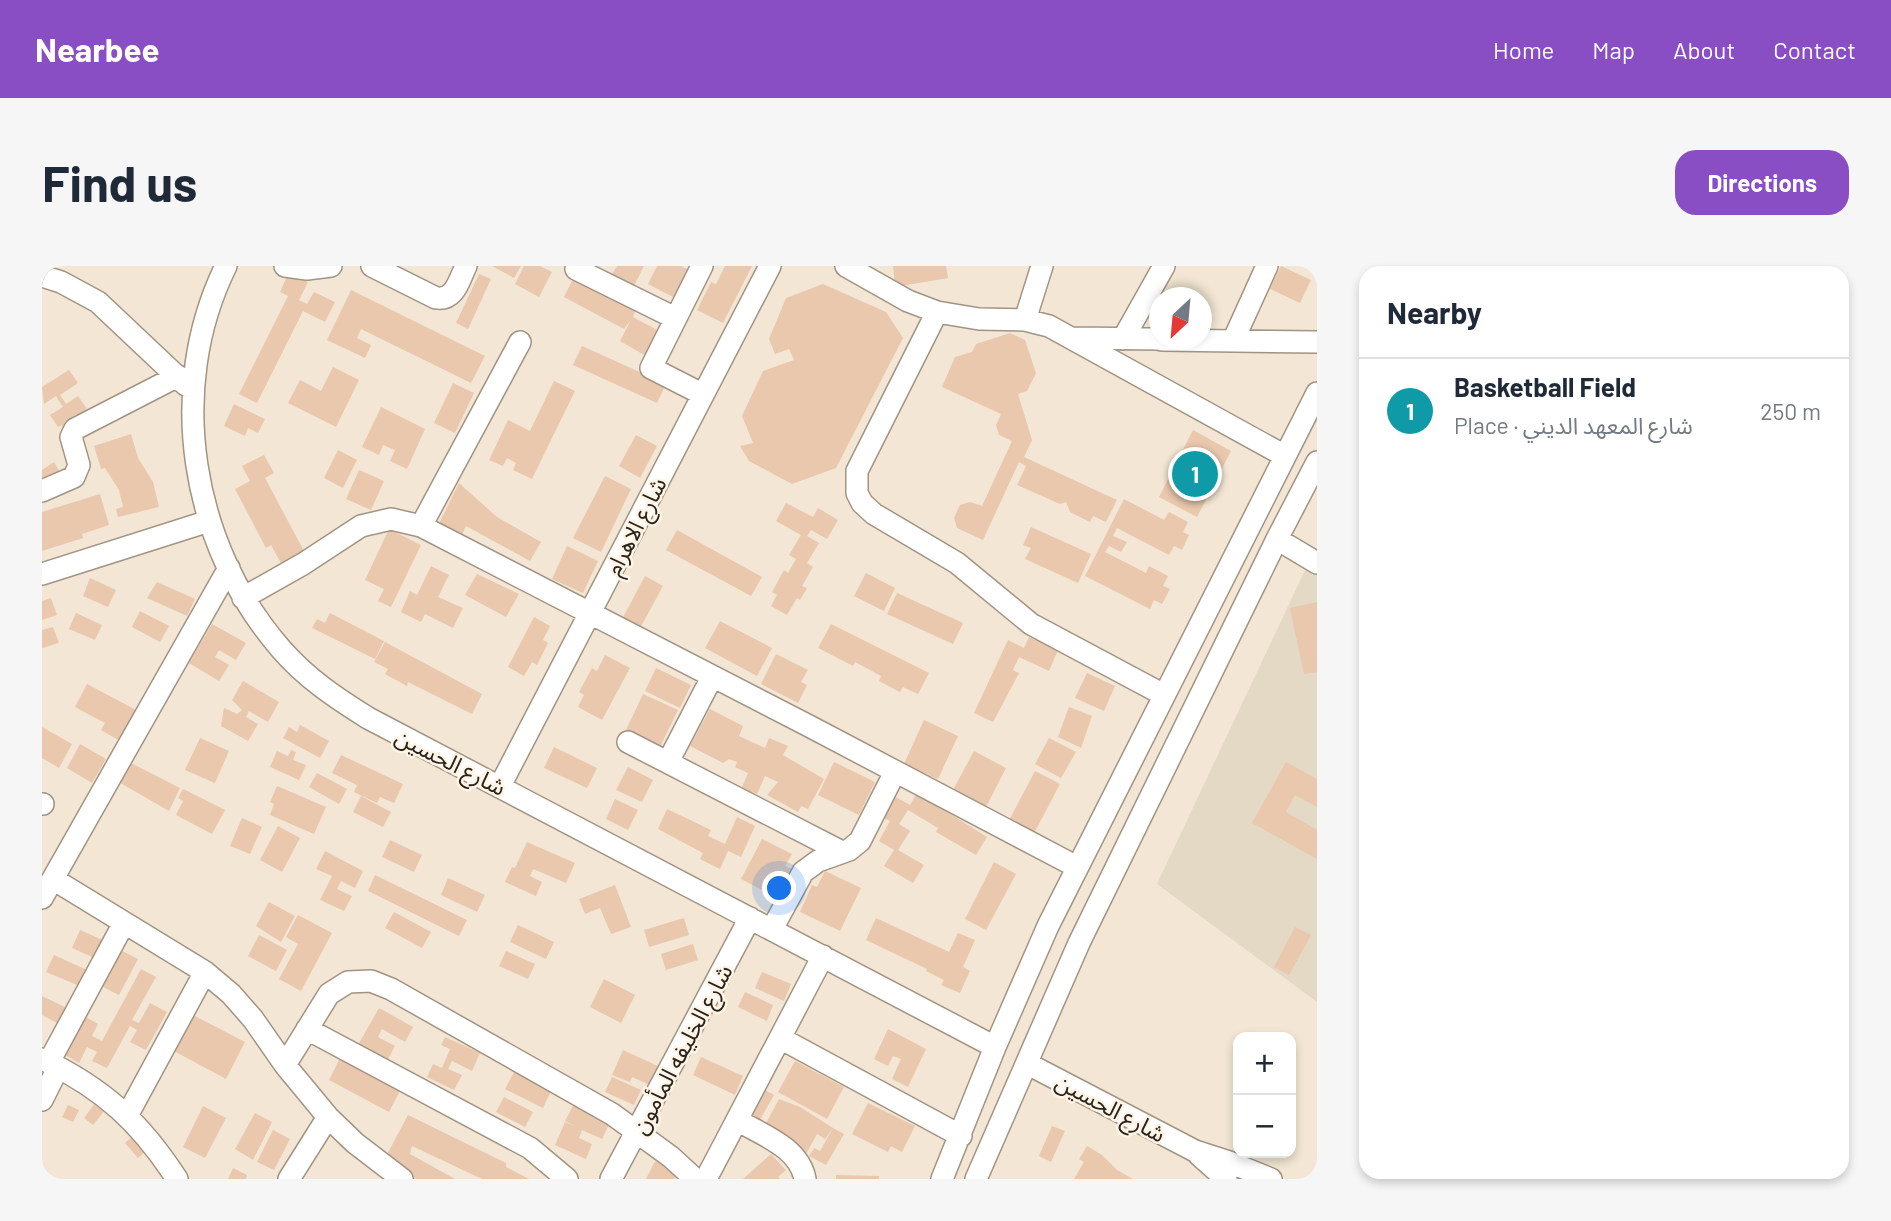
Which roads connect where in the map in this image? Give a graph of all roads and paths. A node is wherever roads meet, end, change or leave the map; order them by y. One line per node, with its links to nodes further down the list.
1 (226, 266): 25 (street, شارع الحسين)
2 (285, 266): 11 (street)
3 (372, 266): 4 (street)
4 (466, 266)
5 (702, 266): 15 (street)
6 (770, 266): 27 (street, شارع الاهرام)
7 (846, 266): 14 (street)
8 (1042, 266): 16 (street)
9 (1164, 266): 18 (street)
10 (1267, 266): 21 (street)
11 (323, 267)
12 (576, 269): 15 (street)
13 (42, 276): 24 (street)
14 (937, 312): 16 (street); 42 (street)
15 (676, 318): 27 (street)
16 (1025, 320): 17 (street)
17 (1071, 338): 18 (street); 28 (street)
18 (1123, 339): 19 (street)
19 (1149, 340)
20 (1212, 341): 21 (street)
21 (1233, 341): 23 (street)
22 (520, 342): 32 (street)
23 (1317, 342)
24 (178, 376): 25 (street); 30 (street)
25 (192, 392): 31 (street, شارع الحسين)
26 (1317, 393): 28 (street)
27 (702, 394): 40 (street, شارع الاهرام)
28 (1285, 456): 34 (street)
29 (1317, 462): 33 (street)
30 (42, 491)
31 (209, 521): 36 (street, شارع الحسين); 38 (street)
32 (421, 526): 39 (street); 40 (street)
33 (1277, 539): 35 (street); 37 (street)
34 (1234, 557): 37 (street); 42 (street)
35 (1317, 563)
36 (229, 568): 39 (street, شارع الحسين); 49 (street)
37 (1261, 572): 60 (street)
38 (42, 573)
39 (243, 598): 46 (street, شارع الحسين)
40 (589, 614): 41 (street); 46 (street, شارع الاهرام)
41 (712, 677): 44 (street); 45 (street)
42 (1164, 695): 48 (street)
43 (628, 742): 44 (street)
44 (668, 762): 47 (street)
45 (895, 772): 47 (street); 48 (street)
46 (500, 786): 51 (street, شارع الحسين)
47 (842, 852): 53 (street)
48 (1077, 867): 58 (street)
49 (53, 879): 50 (street); 52 (street)
50 (42, 898)
51 (750, 918): 53 (street, شارع الحسين); 66 (street, شارع الخليفه المأمون)
52 (124, 923): 55 (street); 59 (street)
53 (772, 929): 54 (street, شارع الحسين)
54 (823, 956): 57 (street); 58 (street, شارع الحسين)
55 (205, 972): 61 (street); 63 (street)
56 (307, 1029): 61 (street); 66 (street); 73 (street)
57 (780, 1038): 65 (street); 67 (street)
58 (995, 1047): 67 (street)
59 (50, 1063): 62 (street); 63 (street)
60 (1028, 1064): 68 (street, شارع الحسين); 77 (street)
61 (285, 1065): 64 (street)
62 (42, 1100)
63 (128, 1114): 70 (street)
64 (328, 1117): 71 (street); 72 (street)
65 (737, 1120): 69 (street); 75 (street)
66 (637, 1131): 69 (street); 74 (street, شارع الخليفه المأمون)
67 (961, 1136): 76 (street)
68 (1195, 1151): 78 (street, شارع الحسين); 79 (street, شارع الحسين)
69 (695, 1178)
70 (177, 1179)
71 (289, 1179)
72 (402, 1179)
73 (567, 1179)
74 (611, 1179)
75 (805, 1179)
76 (942, 1179)
77 (976, 1179)
78 (1226, 1179)
79 (1271, 1179)

